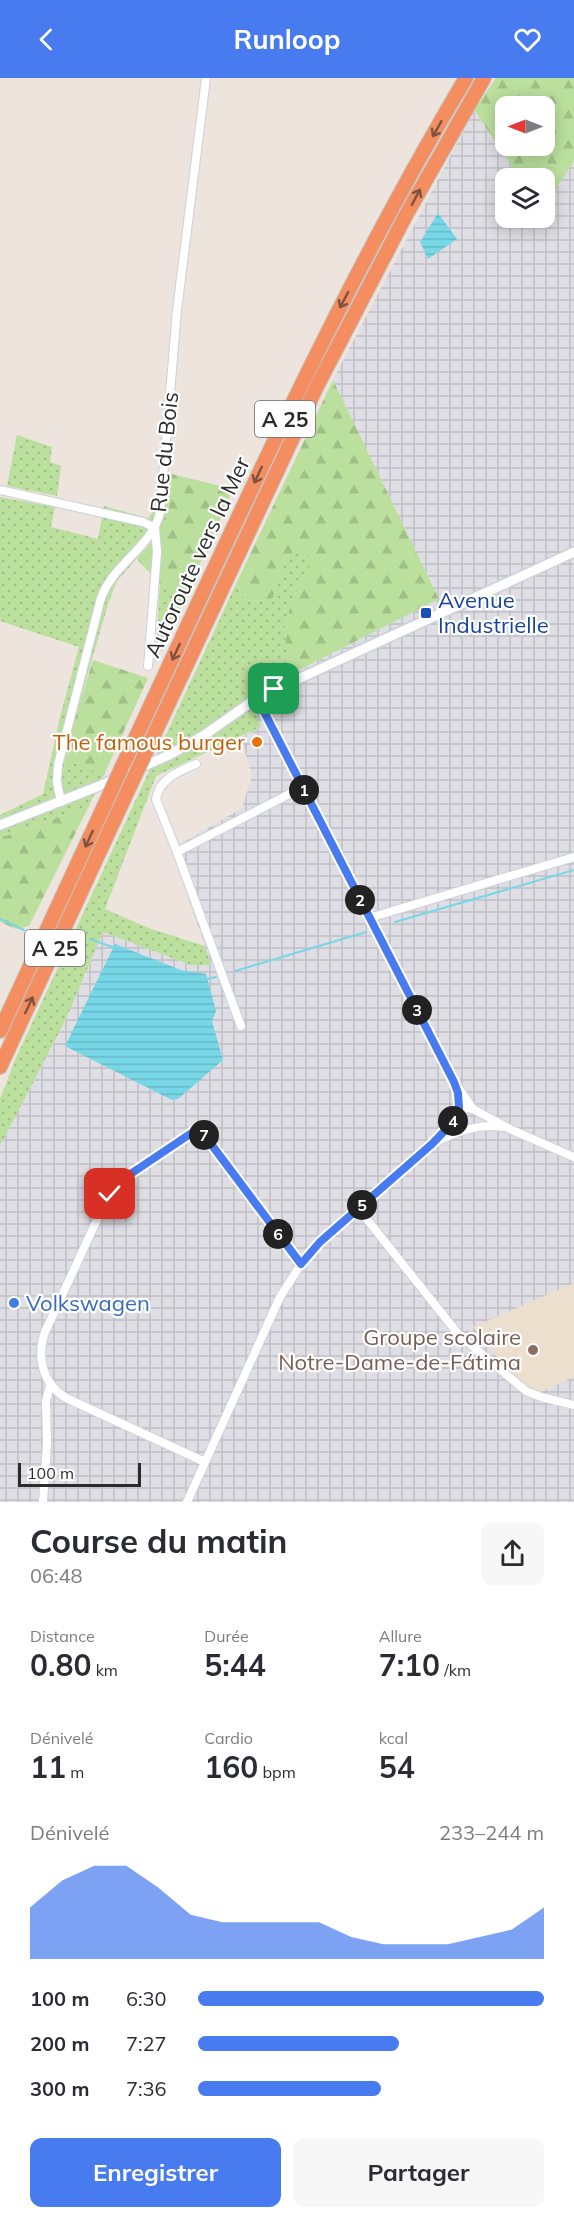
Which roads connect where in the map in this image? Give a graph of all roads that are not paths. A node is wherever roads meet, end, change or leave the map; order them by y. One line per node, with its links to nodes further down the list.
1 (206, 78): 5 (street, Rue du Bois)
2 (466, 78): 17 (highway, Autoroute vers la Mer / A 25, one-way to 17, bridge)
3 (484, 78): 18 (highway, A 25, one-way to 3, bridge)
4 (0, 490): 5 (street)
5 (155, 528): 7 (street); 11 (street, Rue du Bois)
6 (574, 552): 8 (street)
7 (148, 666)
8 (257, 698): 10 (street); 11 (street)
9 (196, 764): 13 (street)
10 (303, 787): 13 (street); 15 (street)
11 (61, 801): 12 (street)
12 (0, 825)
13 (177, 852): 16 (street)
14 (574, 857): 15 (street)
15 (369, 918): 19 (street)
16 (241, 1026)
17 (0, 1031)
18 (1, 1065)
19 (454, 1082): 20 (street); 21 (street)
20 (475, 1110): 21 (street); 22 (street); 23 (street)
21 (458, 1114): 22 (street); 24 (street)
22 (471, 1130): 23 (street); 24 (street)
23 (512, 1130): 25 (street)
24 (432, 1144): 26 (street)
25 (574, 1157)
26 (358, 1208): 27 (street); 29 (street)
27 (301, 1264): 28 (street); 30 (street)
28 (50, 1384): 30 (street); 31 (street)
29 (574, 1406)
30 (205, 1462): 32 (street)
31 (43, 1502)
32 (187, 1502)

